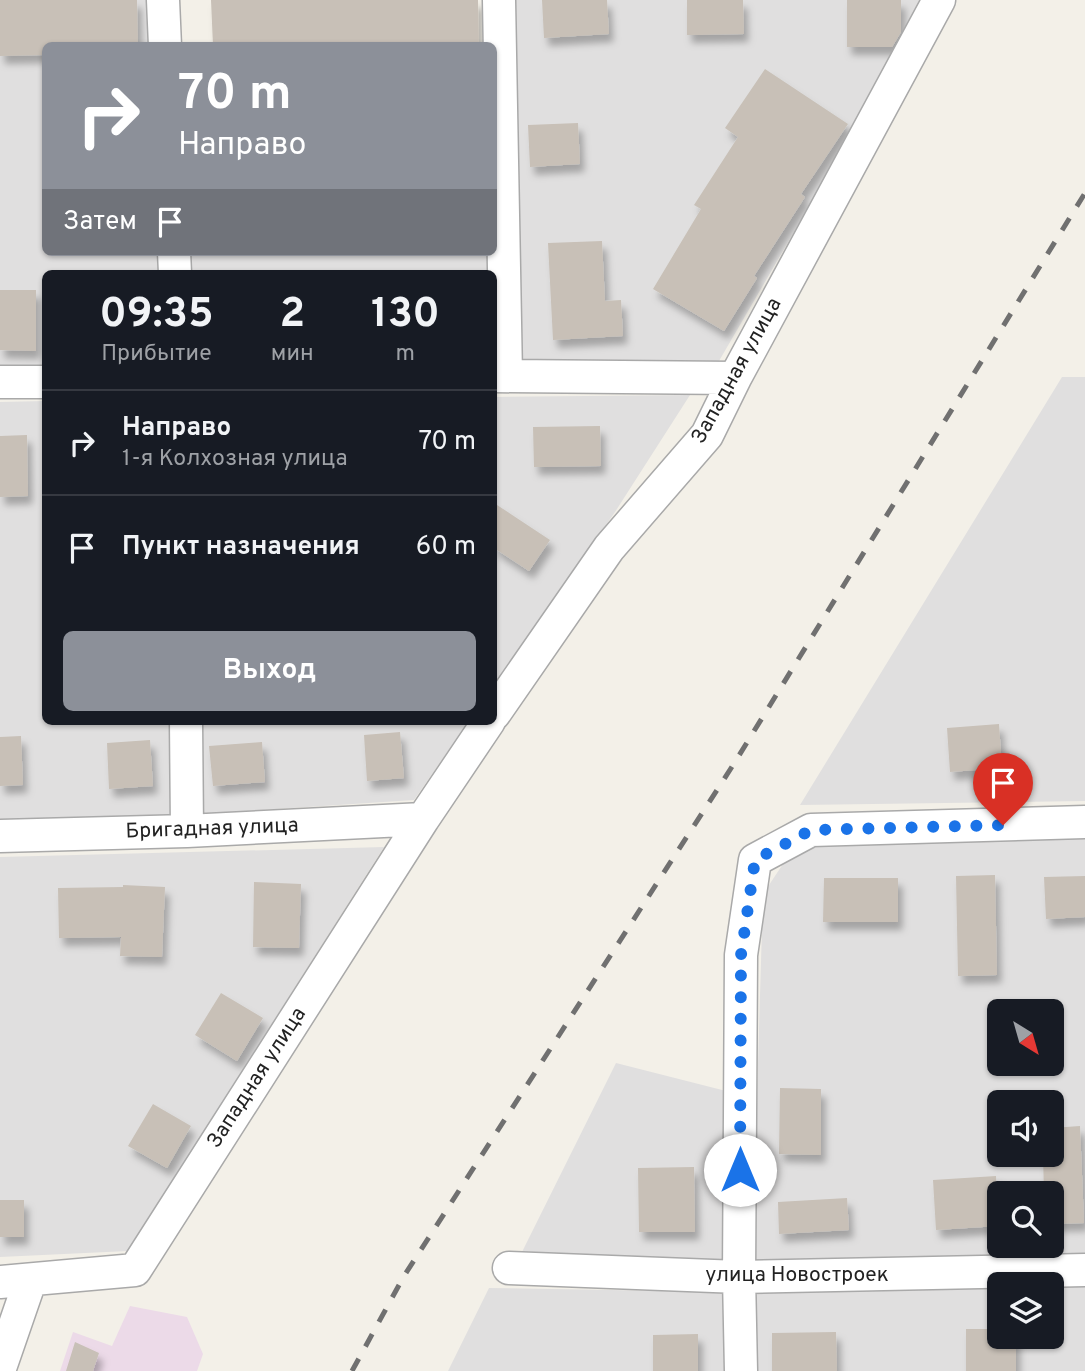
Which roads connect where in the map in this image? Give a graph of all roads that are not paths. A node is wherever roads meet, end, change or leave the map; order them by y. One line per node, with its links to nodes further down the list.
1 (163, 0): 4 (street)
2 (499, 0): 5 (street)
3 (939, 0): 6 (street, Западная улица)
4 (165, 42)
5 (500, 376): 6 (street)
6 (735, 377): 9 (street, Западная улица)
7 (0, 382): 8 (street)
8 (42, 383)
9 (497, 710)
10 (186, 725): 14 (street)
11 (486, 725): 12 (street, Западная улица)
12 (423, 819): 14 (street, Бригадная улица); 19 (street, Западная улица)
13 (1085, 822): 18 (street)
14 (187, 831): 15 (street, Бригадная улица)
15 (0, 836)
16 (509, 1268): 18 (street, улица Новостроек)
17 (1085, 1270): 18 (street, улица Новостроек)
18 (739, 1277): 21 (street)
19 (15, 1281): 20 (street, Западная улица)
20 (0, 1368)
21 (741, 1371)

